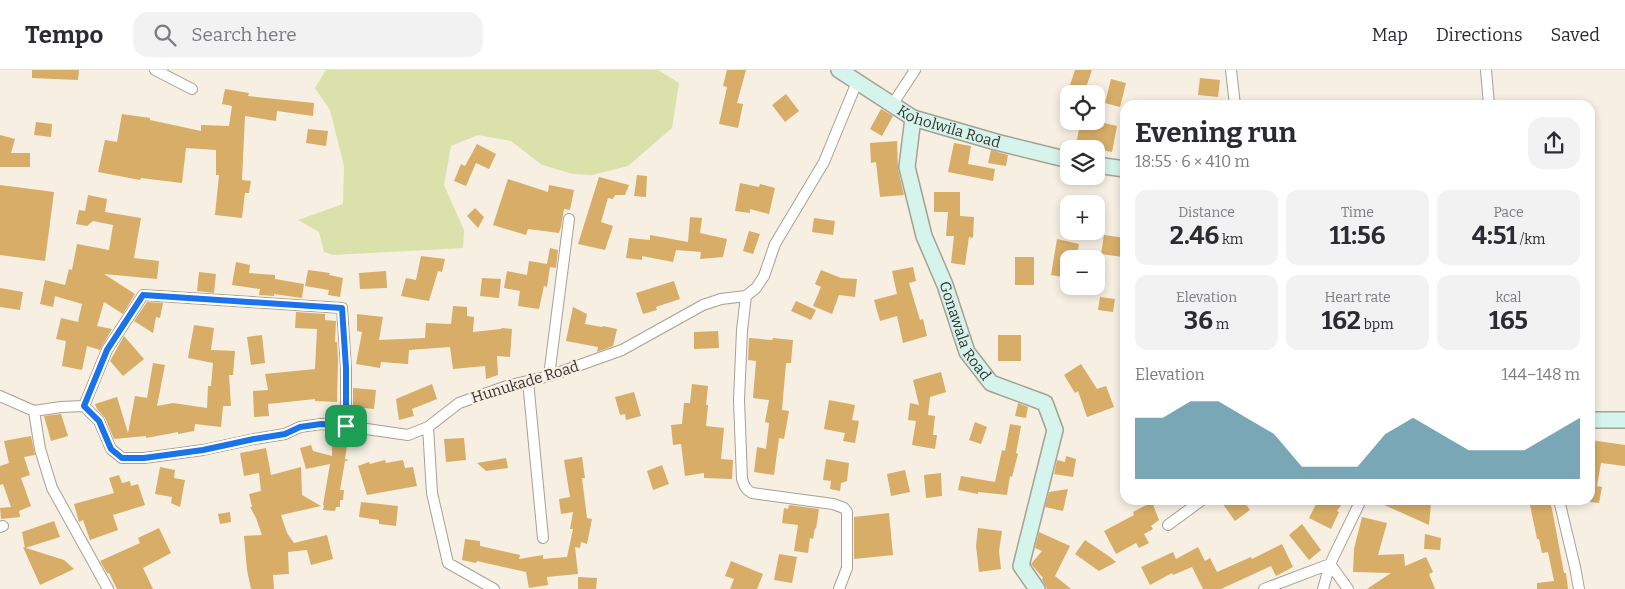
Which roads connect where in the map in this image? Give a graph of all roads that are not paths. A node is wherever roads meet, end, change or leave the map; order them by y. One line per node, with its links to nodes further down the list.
1 (155, 70): 7 (street)
2 (839, 70): 6 (street, Koholwila Road)
3 (915, 70): 10 (street)
4 (1231, 70): 8 (street)
5 (1486, 70): 9 (street)
6 (857, 82): 10 (street, Koholwila Road); 16 (street)
7 (192, 89)
8 (1234, 100)
9 (1489, 100)
10 (892, 105): 11 (street, Koholwila Road)
11 (913, 118): 12 (street, Koholwila Road); 35 (street, Gonawala Road)
12 (1060, 158)
13 (1105, 167): 14 (street)
14 (1120, 169)
15 (569, 219): 17 (street)
16 (746, 296): 17 (street, Hunukade Road); 34 (street)
17 (549, 376): 18 (street, Hunukade Road)
18 (528, 381): 25 (street, Hunukade Road); 30 (street)
19 (0, 396): 21 (street)
20 (84, 406): 21 (street); 24 (street, Hunukade Road); 24 (street)
21 (34, 411): 32 (street)
22 (1595, 420): 23 (street)
23 (1625, 420)
24 (346, 426): 25 (street, Hunukade Road)
25 (428, 427): 33 (street)
26 (1195, 505): 29 (street)
27 (1360, 505): 31 (street)
28 (1559, 505): 39 (street)
29 (1168, 525)
30 (543, 538)
31 (1330, 564): 36 (street); 37 (street); 38 (street)
32 (108, 589)
33 (494, 589)
34 (839, 589)
35 (1037, 589)
36 (1264, 589)
37 (1323, 589)
38 (1348, 589)
39 (1578, 589)

